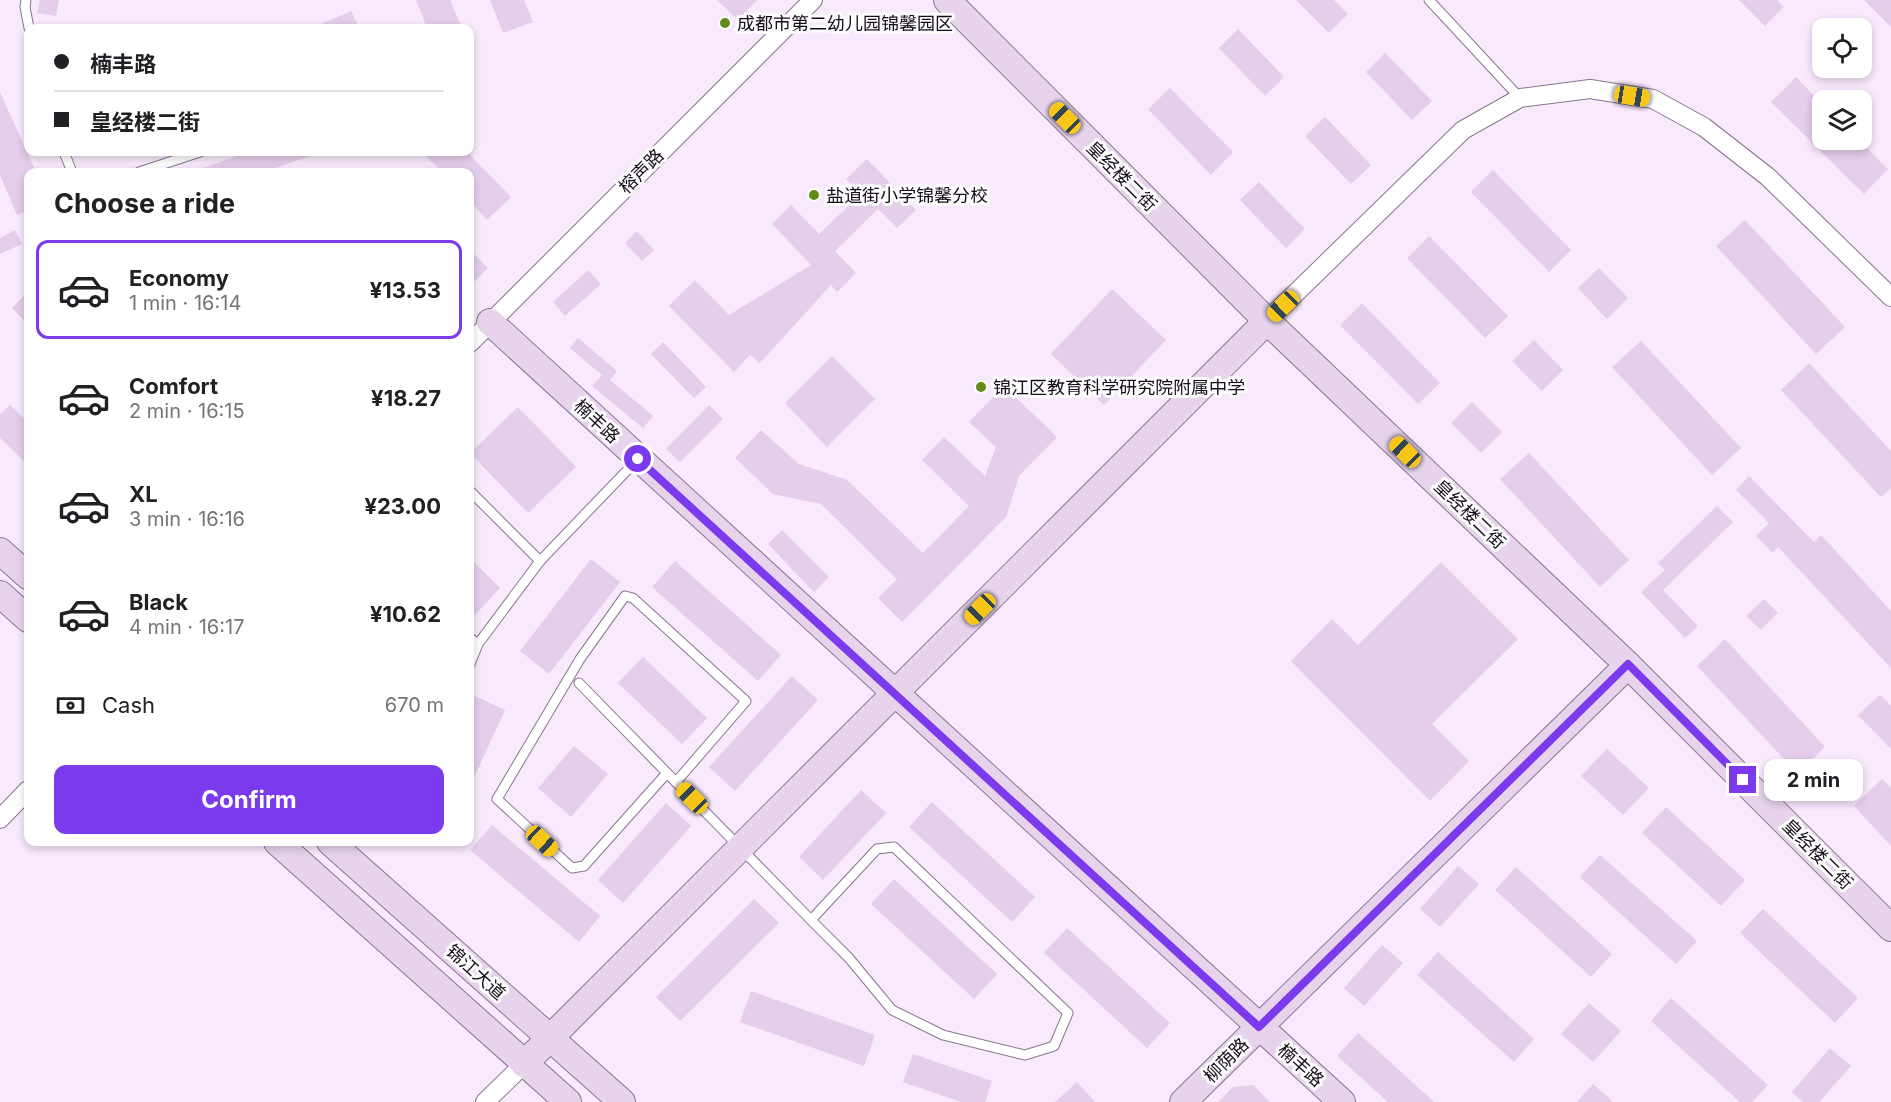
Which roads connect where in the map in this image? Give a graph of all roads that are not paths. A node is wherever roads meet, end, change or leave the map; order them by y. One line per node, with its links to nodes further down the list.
1 (26, 0): 5 (lane)
2 (813, 0): 10 (street, 榕声路)
3 (947, 0): 11 (street, 皇经楼二街)
4 (1430, 0): 6 (lane)
5 (28, 24)
6 (1520, 98): 9 (street); 11 (street)
7 (188, 156): 8 (lane)
8 (151, 168)
9 (1891, 297)
10 (490, 321): 12 (street, 榕声路); 13 (street, 楠丰路)
11 (1267, 321): 23 (street, 皇经楼二街); 25 (street)
12 (474, 339)
13 (638, 459): 16 (lane); 25 (street, 楠丰路)
14 (474, 495): 16 (lane)
15 (0, 551): 17 (street)
16 (540, 561): 21 (lane)
17 (24, 572)
18 (0, 594): 19 (street)
19 (24, 615)
20 (474, 641): 21 (lane)
21 (478, 644): 22 (lane)
22 (474, 654)
23 (1628, 664): 34 (street, 皇经楼二街); 35 (street, 柳荫路)
24 (579, 682): 26 (lane)
25 (896, 693): 32 (street); 35 (street, 楠丰路)
26 (667, 773): 27 (lane); 27 (lane)
27 (676, 782): 32 (lane)
28 (24, 794): 29 (street)
29 (0, 819)
30 (281, 846): 37 (street, 锦江大道)
31 (334, 846): 36 (street, 锦江大道)
32 (741, 847): 33 (lane); 36 (street)
33 (811, 920): 33 (lane)
34 (1891, 928)
35 (1259, 1027): 41 (street, 柳荫路); 42 (street, 楠丰路)
36 (550, 1038): 37 (street); 40 (street, 锦江大道)
37 (524, 1064): 38 (street); 39 (street, 锦江大道)
38 (485, 1102)
39 (568, 1102)
40 (622, 1102)
41 (1183, 1102)
42 (1342, 1102)

